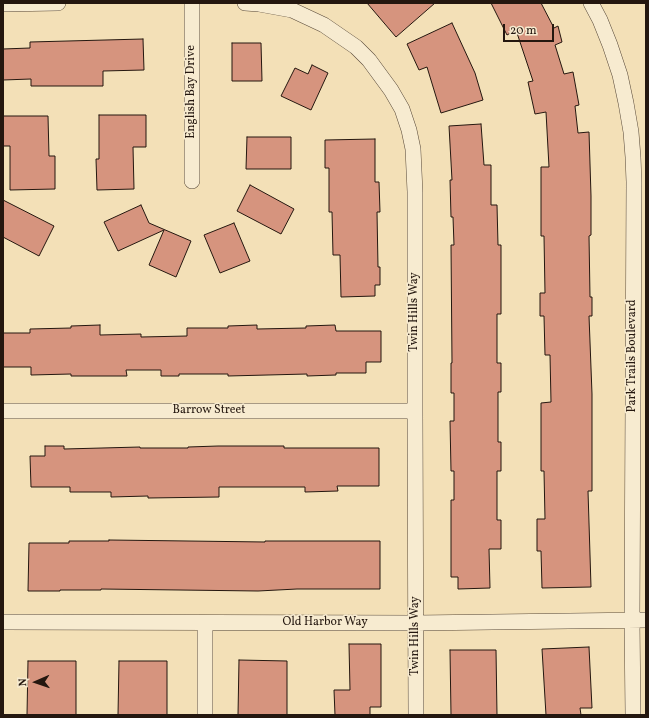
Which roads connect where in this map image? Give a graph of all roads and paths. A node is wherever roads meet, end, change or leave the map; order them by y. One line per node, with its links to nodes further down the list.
1 (58, 3): 5 (street)
2 (192, 3): 6 (street, English Bay Drive)
3 (245, 3): 8 (street, Twin Hills Way)
4 (591, 3): 9 (street, Park Trails Boulevard)
5 (3, 4)
6 (192, 181)
7 (3, 411): 8 (street, Barrow Street)
8 (415, 411): 12 (street, Twin Hills Way)
9 (639, 620): 12 (street, Old Harbor Way); 15 (street, Park Trails Boulevard)
10 (3, 622): 11 (street, Old Harbor Way)
11 (205, 623): 12 (street, Old Harbor Way); 13 (street)
12 (416, 623): 14 (street, Twin Hills Way)
13 (205, 715)
14 (416, 715)
15 (633, 715)

